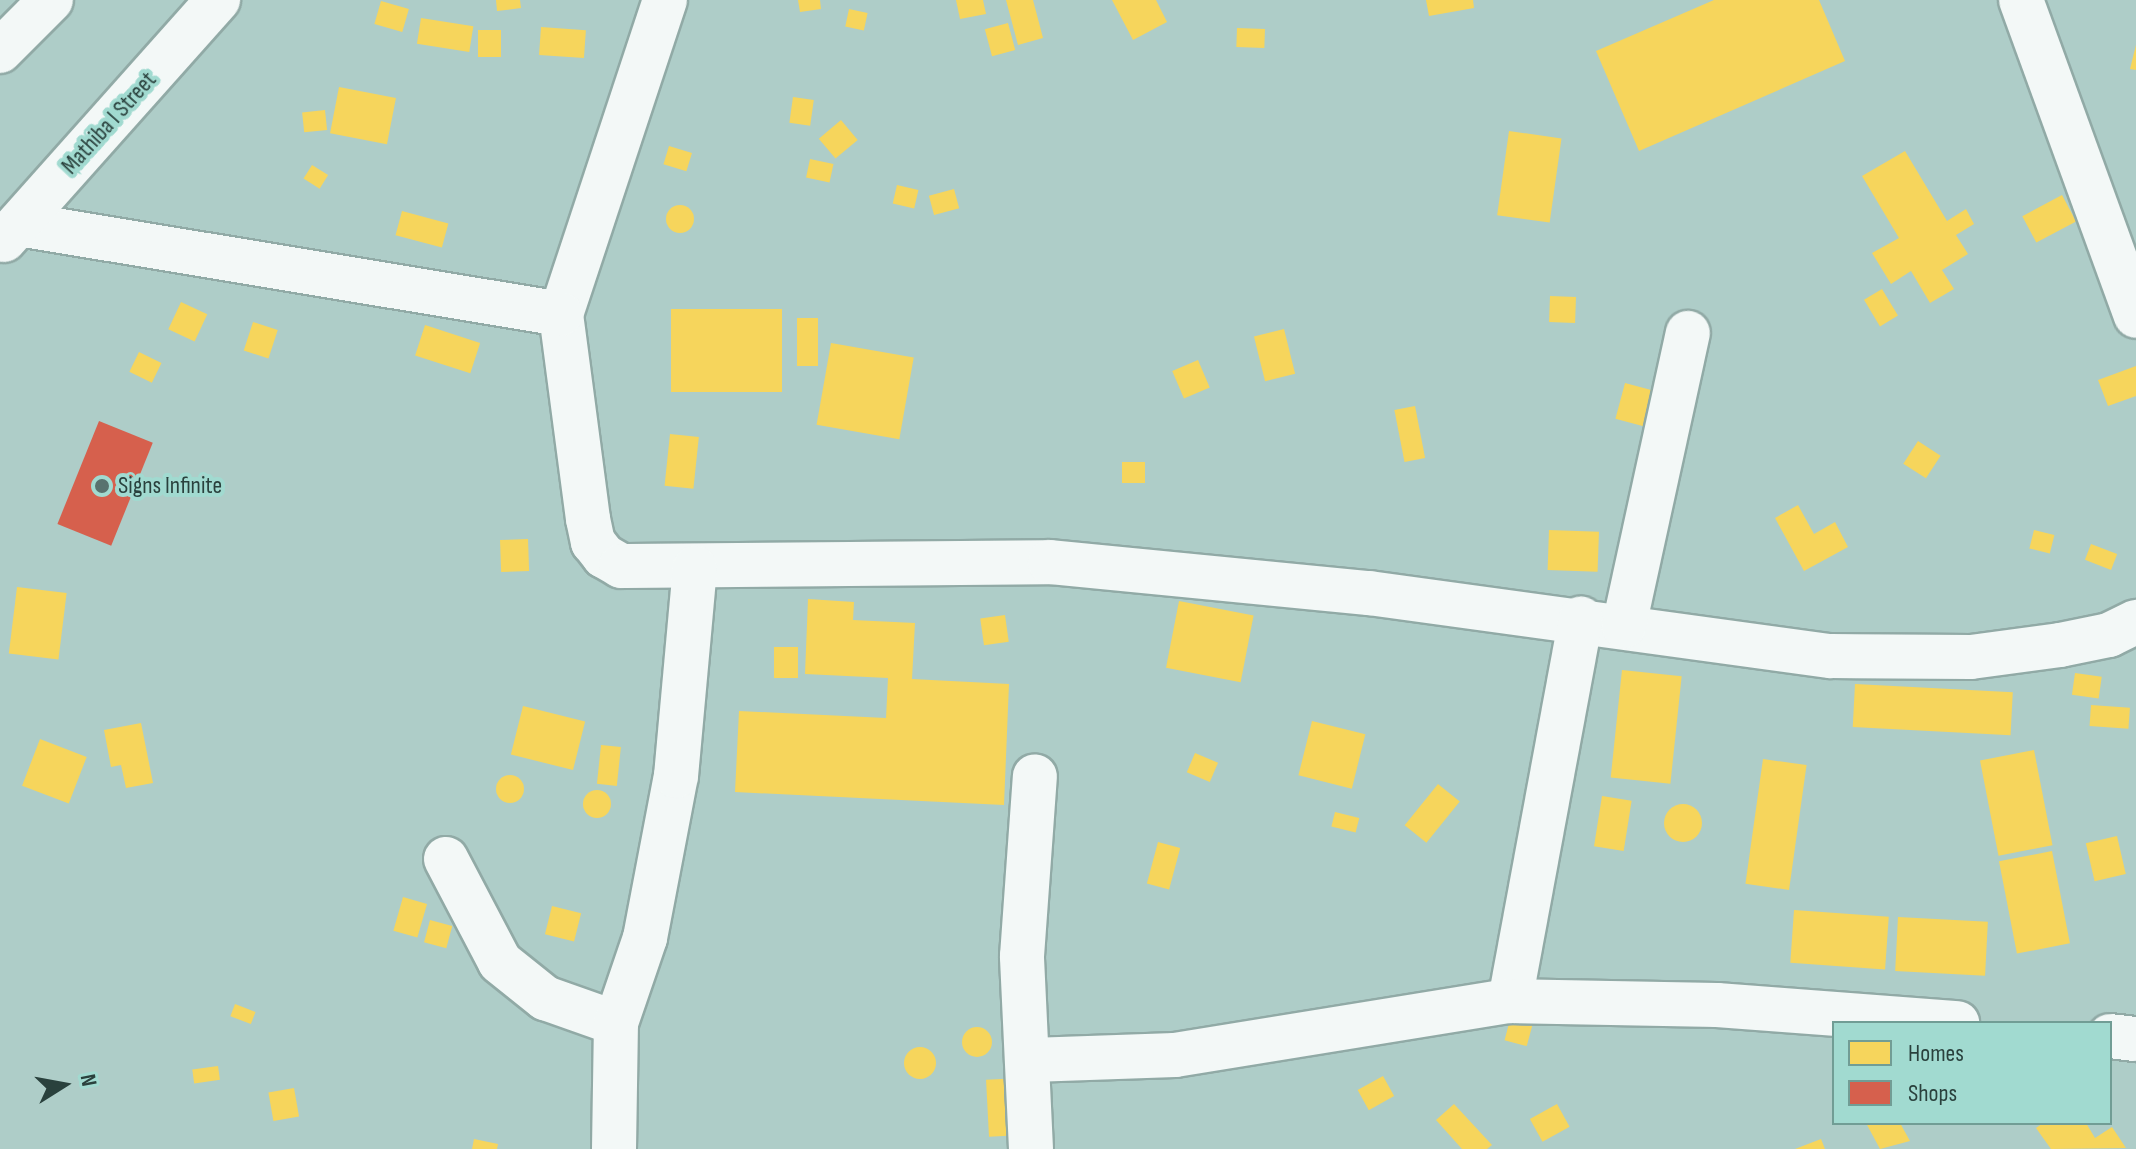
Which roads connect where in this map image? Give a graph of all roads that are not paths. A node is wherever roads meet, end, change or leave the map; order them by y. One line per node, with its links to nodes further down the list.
1 (51, 0): 5 (street)
2 (218, 0): 6 (street, Mathiba I Street)
3 (665, 0): 7 (street)
4 (2021, 0): 8 (street)
5 (0, 51)
6 (10, 235): 7 (street)
7 (561, 314): 10 (street)
8 (2136, 316)
9 (1688, 333): 13 (street)
10 (695, 568): 11 (street); 18 (street)
11 (1581, 619): 13 (street); 16 (street)
12 (2136, 622): 13 (street)
13 (1624, 626)
14 (1035, 776): 21 (street)
15 (446, 859): 18 (street)
16 (1510, 1001): 17 (street); 21 (street)
17 (1930, 1021)
18 (616, 1023): 22 (street)
19 (2112, 1036): 20 (street)
20 (2136, 1039)
21 (1031, 1060): 23 (street)
22 (614, 1149)
23 (1031, 1149)

